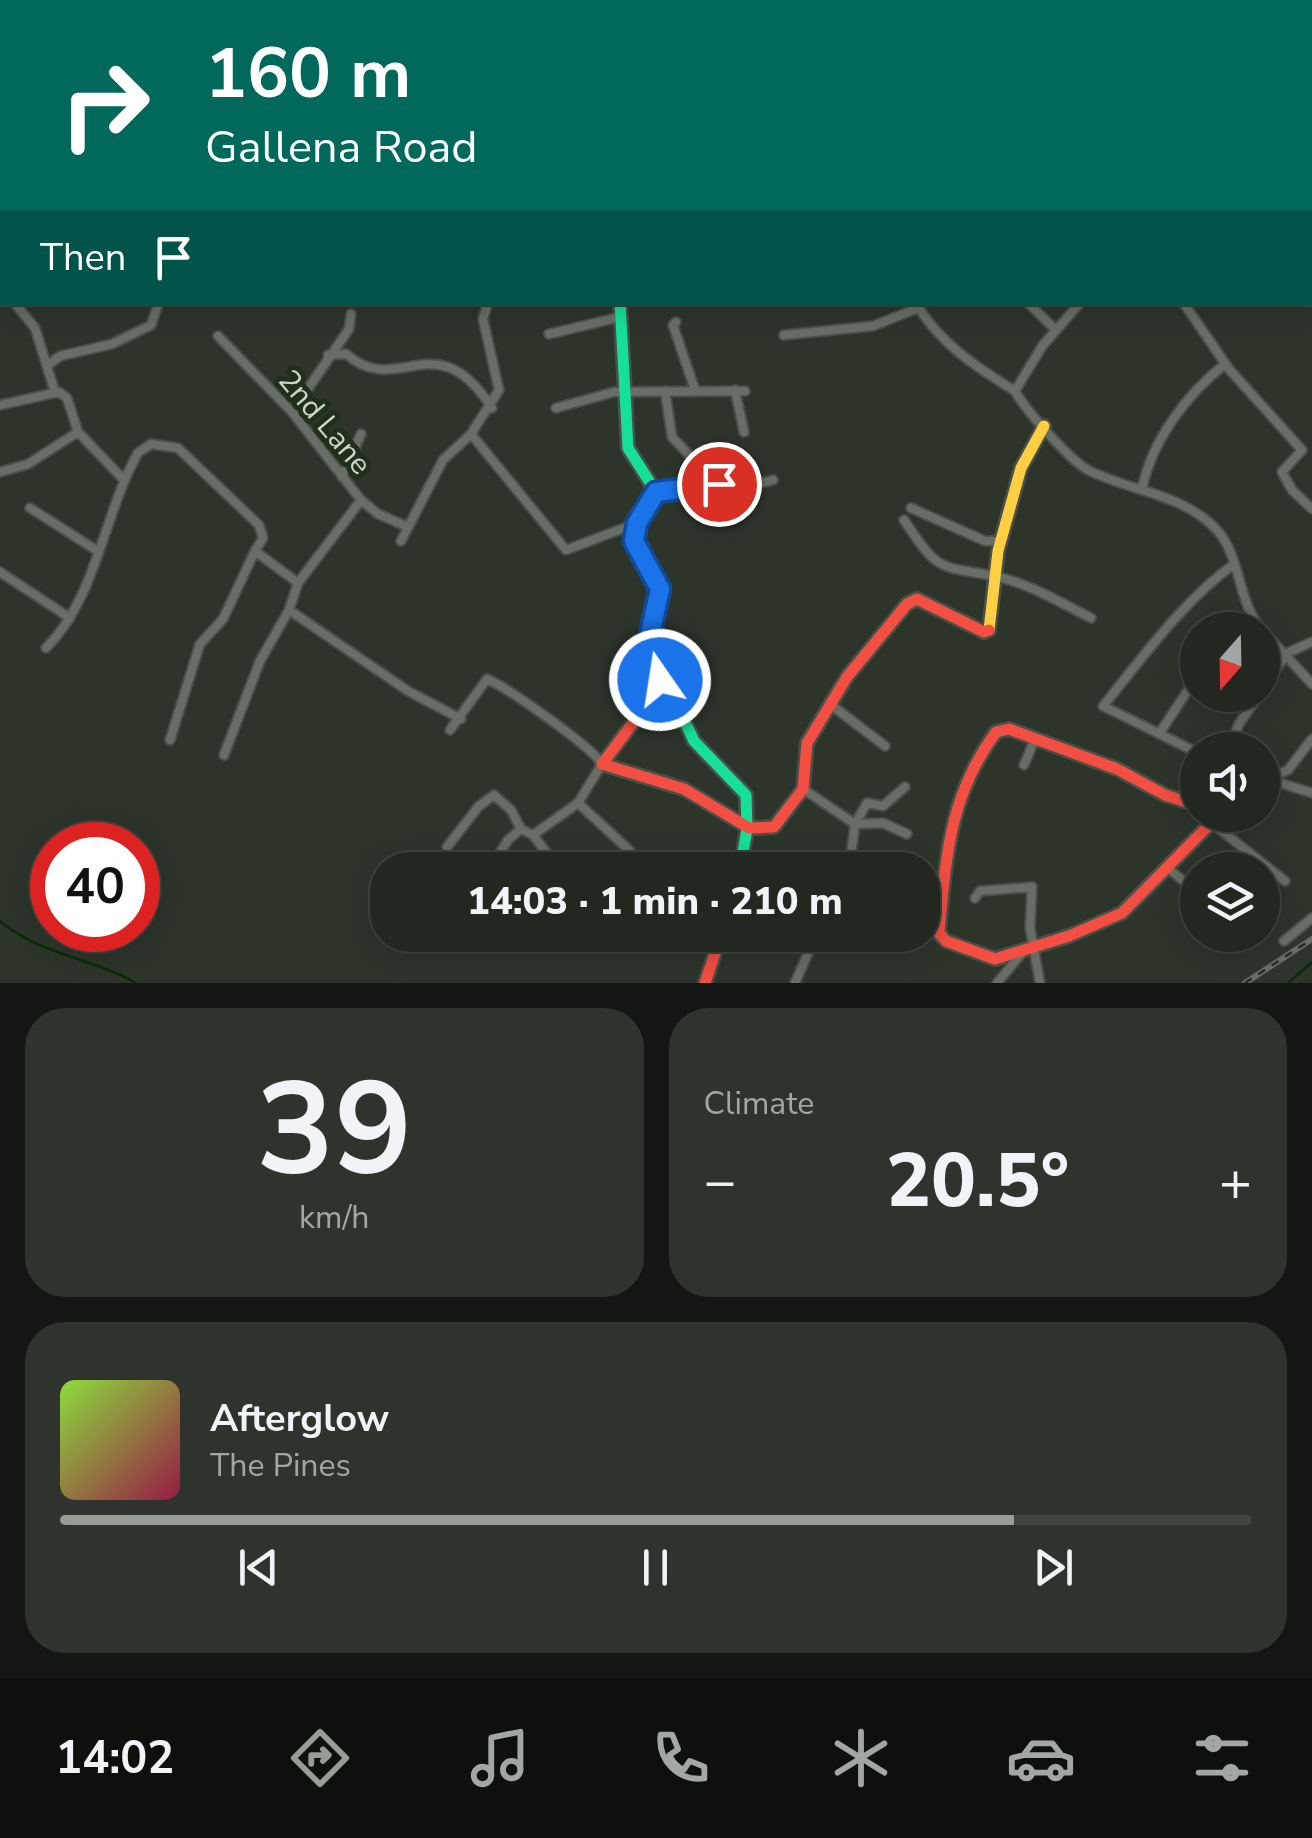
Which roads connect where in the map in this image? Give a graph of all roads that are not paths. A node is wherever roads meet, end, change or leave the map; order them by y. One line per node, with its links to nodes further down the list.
1 (17, 305): 17 (street)
2 (157, 305): 17 (street)
3 (487, 305): 27 (street)
4 (620, 305): 10 (street)
5 (917, 305): 14 (street); 25 (street)
6 (1031, 305): 12 (street)
7 (1078, 305): 12 (street)
8 (1185, 305): 18 (street)
9 (351, 314): 16 (street)
10 (620, 317): 13 (street); 22 (street)
11 (676, 322): 20 (street)
12 (1056, 330): 25 (street)
13 (549, 334)
14 (784, 335)
15 (218, 336): 29 (street, 2nd Lane)
16 (328, 355): 27 (street); 29 (street)
17 (49, 364): 19 (street)
18 (1227, 367): 40 (street); 45 (street)
19 (54, 389): 26 (street); 31 (street)
20 (695, 390): 21 (street); 23 (street)
21 (735, 390): 24 (street); 32 (street)
22 (626, 391): 23 (street); 28 (street); 41 (street)
23 (665, 391): 35 (street)
24 (746, 391)
25 (1015, 391): 30 (street)
26 (0, 405)
27 (492, 408): 34 (street)
28 (556, 408)
29 (292, 412): 37 (street, 2nd Lane)
30 (1044, 426): 40 (street); 50 (street)
31 (78, 432): 36 (street); 38 (street)
32 (744, 432)
33 (362, 434): 37 (street)
34 (472, 434): 47 (street); 48 (street)
35 (692, 458)
36 (0, 472)
37 (342, 477): 42 (street, 2nd Lane)
38 (123, 479): 51 (street); 52 (street)
39 (773, 480): 41 (street)
40 (1142, 489): 53 (street)
41 (656, 492): 47 (street)
42 (361, 500): 48 (street, 2nd Lane); 56 (street)
43 (30, 508): 51 (street)
44 (912, 508): 50 (street)
45 (1312, 509)
46 (904, 520): 55 (street)
47 (637, 523): 67 (street)
48 (406, 526): 49 (street)
49 (400, 540)
50 (1002, 541): 55 (street)
51 (96, 550): 59 (street)
52 (255, 551): 56 (street); 75 (street)
53 (1234, 564): 58 (street); 72 (street)
54 (0, 572): 59 (street)
55 (997, 577): 60 (street); 69 (street)
56 (298, 584): 57 (street)
57 (289, 610): 70 (street); 78 (street)
58 (1247, 612)
59 (70, 618): 63 (street)
60 (1091, 618)
61 (1312, 642): 64 (street)
62 (1280, 646): 64 (street)
63 (46, 648)
64 (1288, 653): 65 (street); 66 (street)
65 (1280, 665)
66 (1312, 684)
67 (670, 693): 79 (street); 89 (street)
68 (1180, 702): 72 (street)
69 (830, 704): 77 (street); 84 (street)
70 (461, 719): 71 (street); 79 (street)
71 (450, 730)
72 (1159, 734): 76 (street)
73 (1035, 738): 80 (street); 86 (street); 110 (street)
74 (1312, 739): 81 (street)
75 (170, 740)
76 (1180, 744)
77 (885, 746)
78 (224, 755)
79 (602, 764): 87 (street); 89 (street)
80 (1024, 764)
81 (1280, 774)
82 (1280, 784): 85 (street)
83 (905, 787): 88 (street)
84 (803, 789): 88 (street); 89 (street)
85 (1312, 793)
86 (1180, 800)
87 (578, 804): 94 (street); 98 (street)
88 (854, 824): 93 (street); 100 (street)
89 (747, 829): 99 (street)
90 (522, 830): 94 (street); 95 (street); 96 (street)
91 (1203, 832): 101 (street)
92 (1230, 832): 103 (street)
93 (906, 834)
94 (533, 835): 97 (street)
95 (447, 847)
96 (500, 852)
97 (546, 852)
98 (630, 852)
99 (743, 852)
100 (851, 852)
101 (1168, 868): 102 (street); 107 (street)
102 (1180, 878)
103 (1285, 881)
104 (975, 898): 107 (street)
105 (1312, 918): 106 (street)
106 (1284, 941)
107 (1036, 946): 110 (street); 114 (street)
108 (715, 952): 111 (street)
109 (809, 952): 112 (street)
110 (1022, 953): 113 (street)
111 (705, 983)
112 (795, 983)
113 (997, 983)
114 (1040, 983)

